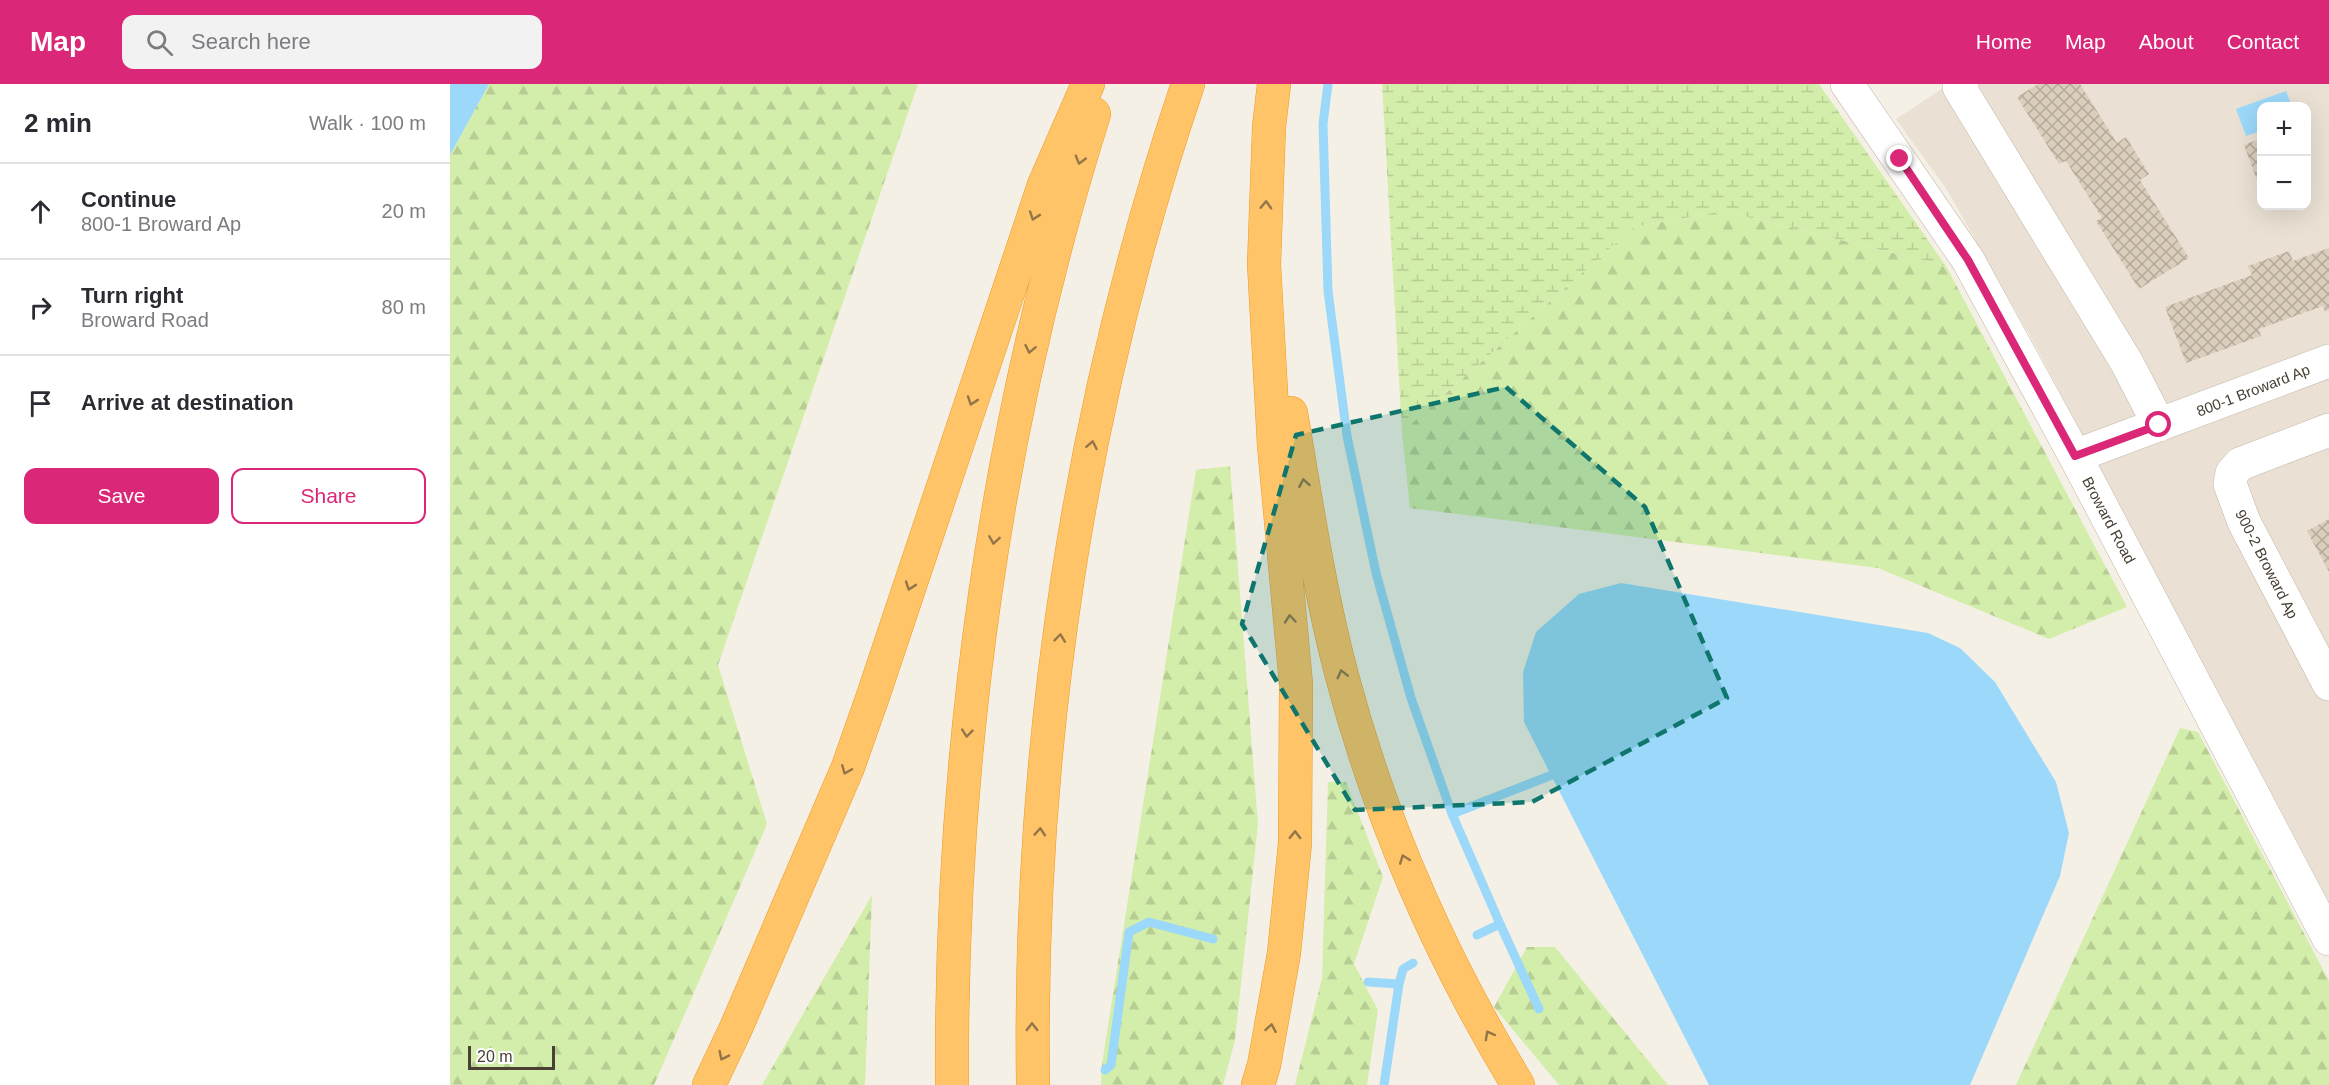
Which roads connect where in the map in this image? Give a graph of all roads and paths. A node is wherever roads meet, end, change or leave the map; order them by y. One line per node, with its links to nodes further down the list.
1 (1088, 84): 14 (highway, one-way to 14)
2 (1103, 84): 15 (highway, one-way to 15)
3 (1188, 84): 16 (highway, one-way to 3)
4 (1274, 84): 7 (highway, one-way to 4)
5 (1847, 84): 11 (street, Broward Road)
6 (1960, 85): 9 (street)
7 (1264, 264): 17 (highway, one-way to 7); 18 (highway, one-way to 7)
8 (2329, 361): 9 (street, 800-1 Broward Ap)
9 (2159, 425): 11 (street, 800-1 Broward Ap)
10 (2329, 430): 12 (street, 900-2 Broward Ap)
11 (2075, 456): 13 (street, Broward Road)
12 (2329, 684)
13 (2329, 939)
14 (709, 1085)
15 (952, 1085)
16 (1033, 1085)
17 (1258, 1085)
18 (1518, 1085)

